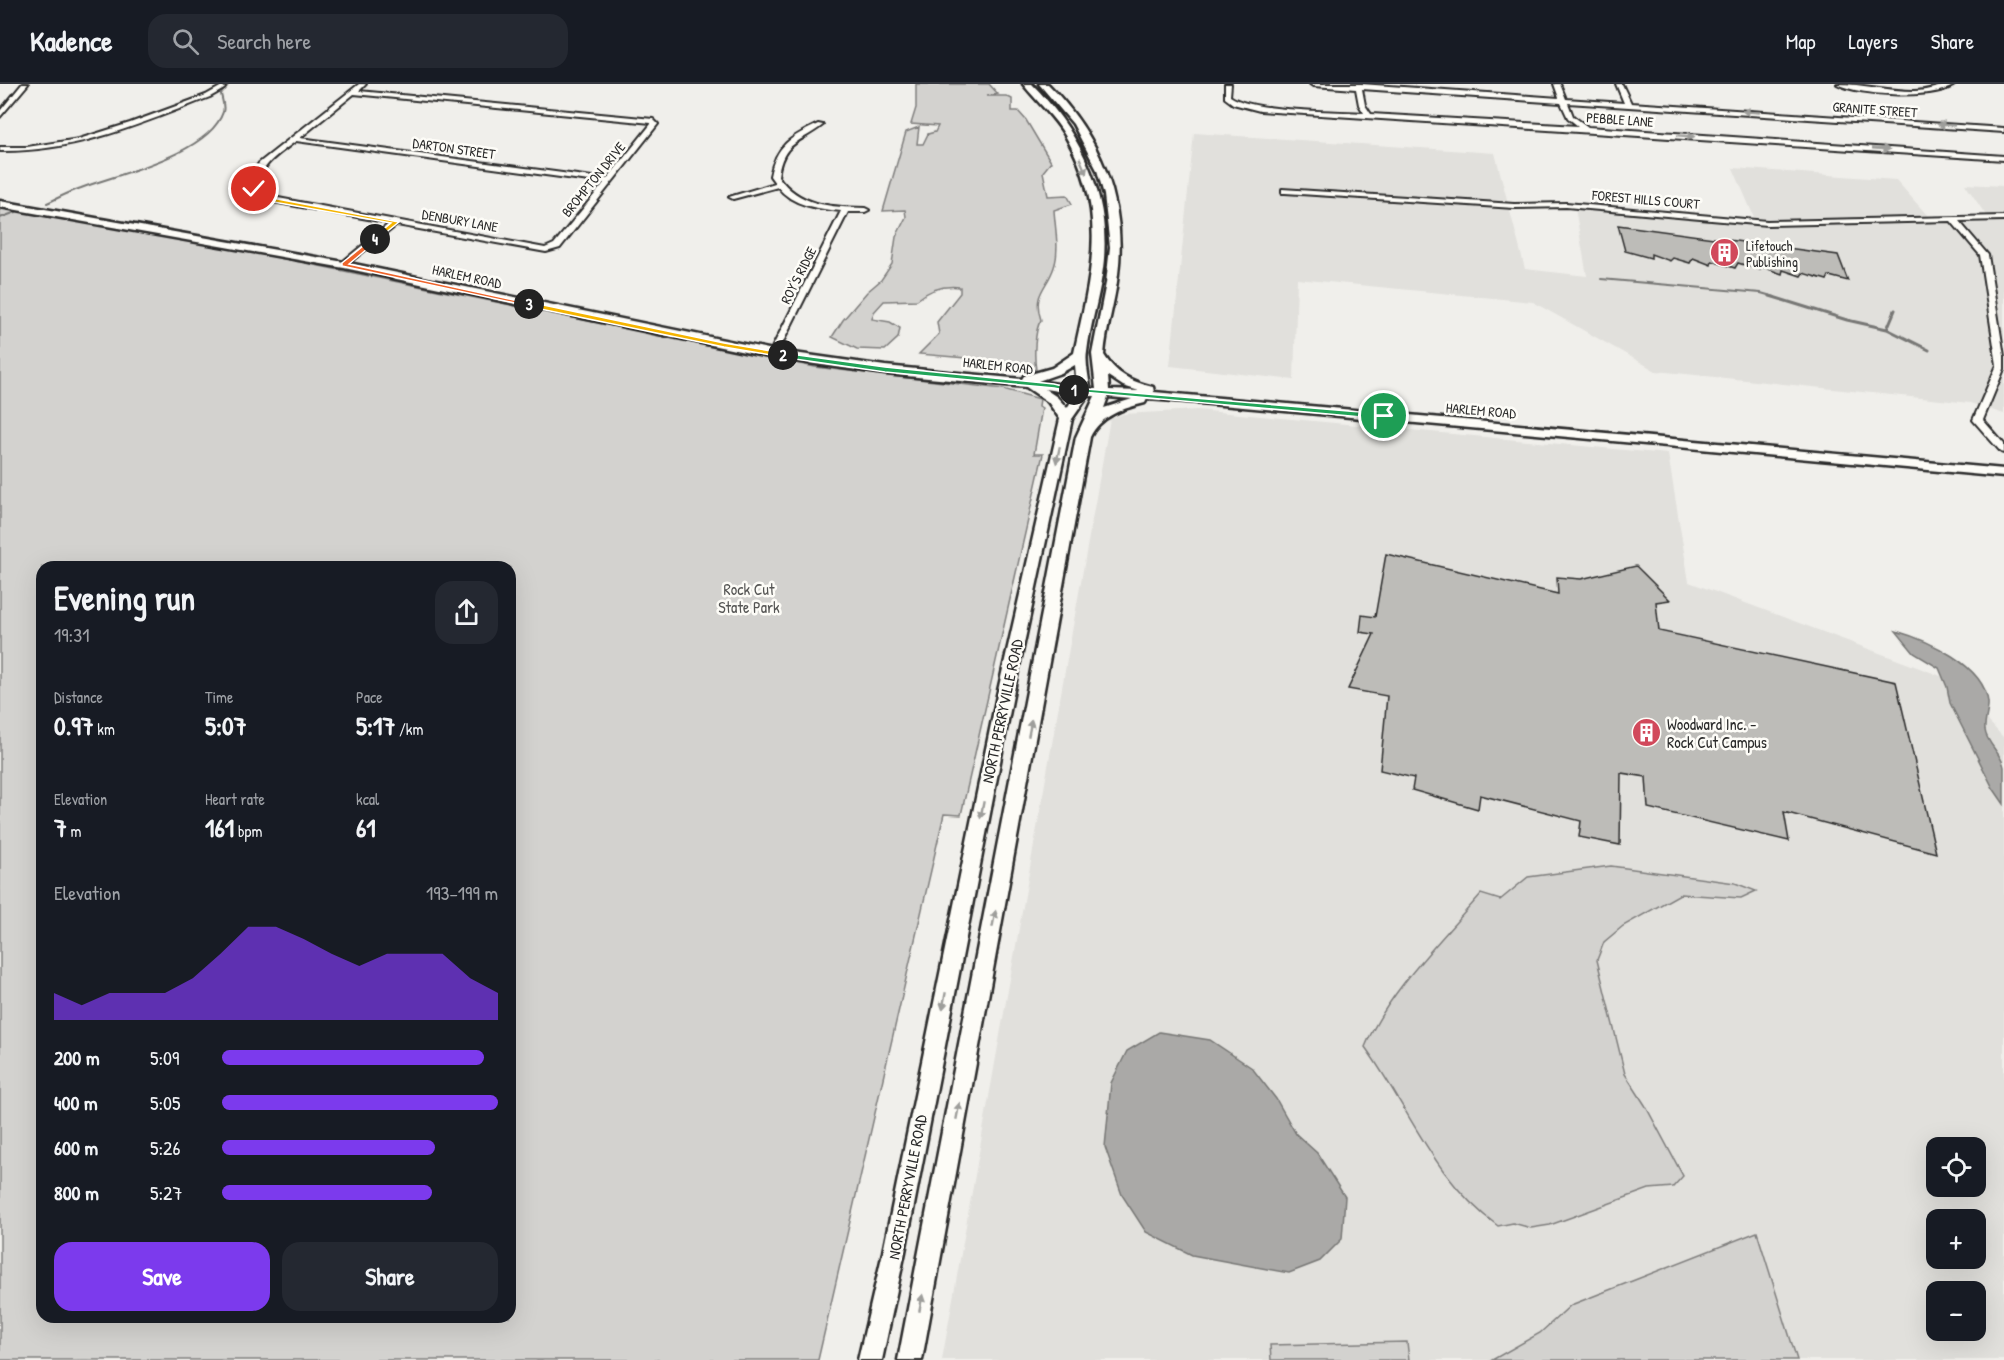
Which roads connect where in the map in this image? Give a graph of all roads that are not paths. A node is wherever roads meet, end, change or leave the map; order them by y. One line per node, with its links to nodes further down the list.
1 (26, 84): 16 (street)
2 (208, 84): 22 (street)
3 (363, 84): 13 (street)
4 (1027, 84): 37 (main road, one-way to 37)
5 (1043, 84): 38 (main road)
6 (1228, 84): 17 (street, PEBBLE LANE)
7 (1313, 84): 12 (street, GRANITE STREET)
8 (1557, 84): 14 (street)
9 (1619, 84): 15 (street)
10 (1840, 84): 11 (street)
11 (1953, 84)
12 (1358, 85): 14 (street, GRANITE STREET); 17 (street)
13 (353, 92): 21 (street); 24 (street, BROMPTON DRIVE)
14 (1562, 100): 15 (street, GRANITE STREET); 19 (street)
15 (1628, 104): 20 (street, GRANITE STREET, one-way to 15)
16 (0, 115)
17 (1370, 116): 19 (street, PEBBLE LANE)
18 (820, 125): 25 (street)
19 (1586, 129): 23 (street, PEBBLE LANE, one-way to 23)
20 (2004, 130)
21 (296, 139): 24 (street, DARTON STREET); 33 (street, DENBURY LANE)
22 (0, 149)
23 (2004, 158)
24 (608, 181): 34 (street, BROMPTON DRIVE)
25 (780, 184): 27 (street); 29 (street)
26 (1285, 190): 32 (street, FOREST HILLS COURT)
27 (733, 196)
28 (0, 204): 35 (main road, HARLEM ROAD)
29 (846, 209): 30 (street); 36 (street, ROY'S RIDGE)
30 (865, 210)
31 (2004, 218): 32 (street, FOREST HILLS COURT)
32 (1954, 220): 45 (street)
33 (396, 222): 34 (street, DENBURY LANE); 35 (street)
34 (546, 250)
35 (344, 265): 36 (main road, HARLEM ROAD)
36 (772, 354): 39 (main road, HARLEM ROAD)
37 (1080, 354): 39 (main road); 40 (main road)
38 (1098, 354): 41 (main road); 42 (main road)
39 (1013, 382): 40 (main road, HARLEM ROAD); 43 (main road)
40 (1084, 392): 41 (main road, HARLEM ROAD); 43 (main road, NORTH PERRYVILLE ROAD)
41 (1103, 394): 42 (main road, HARLEM ROAD); 44 (main road, NORTH PERRYVILLE ROAD)
42 (1188, 399): 44 (main road); 46 (main road, HARLEM ROAD)
43 (1066, 419): 47 (main road, NORTH PERRYVILLE ROAD, one-way to 47)
44 (1083, 437): 48 (main road, NORTH PERRYVILLE ROAD, one-way to 44)
45 (2004, 450)
46 (2004, 473)
47 (870, 1360)
48 (910, 1360)

